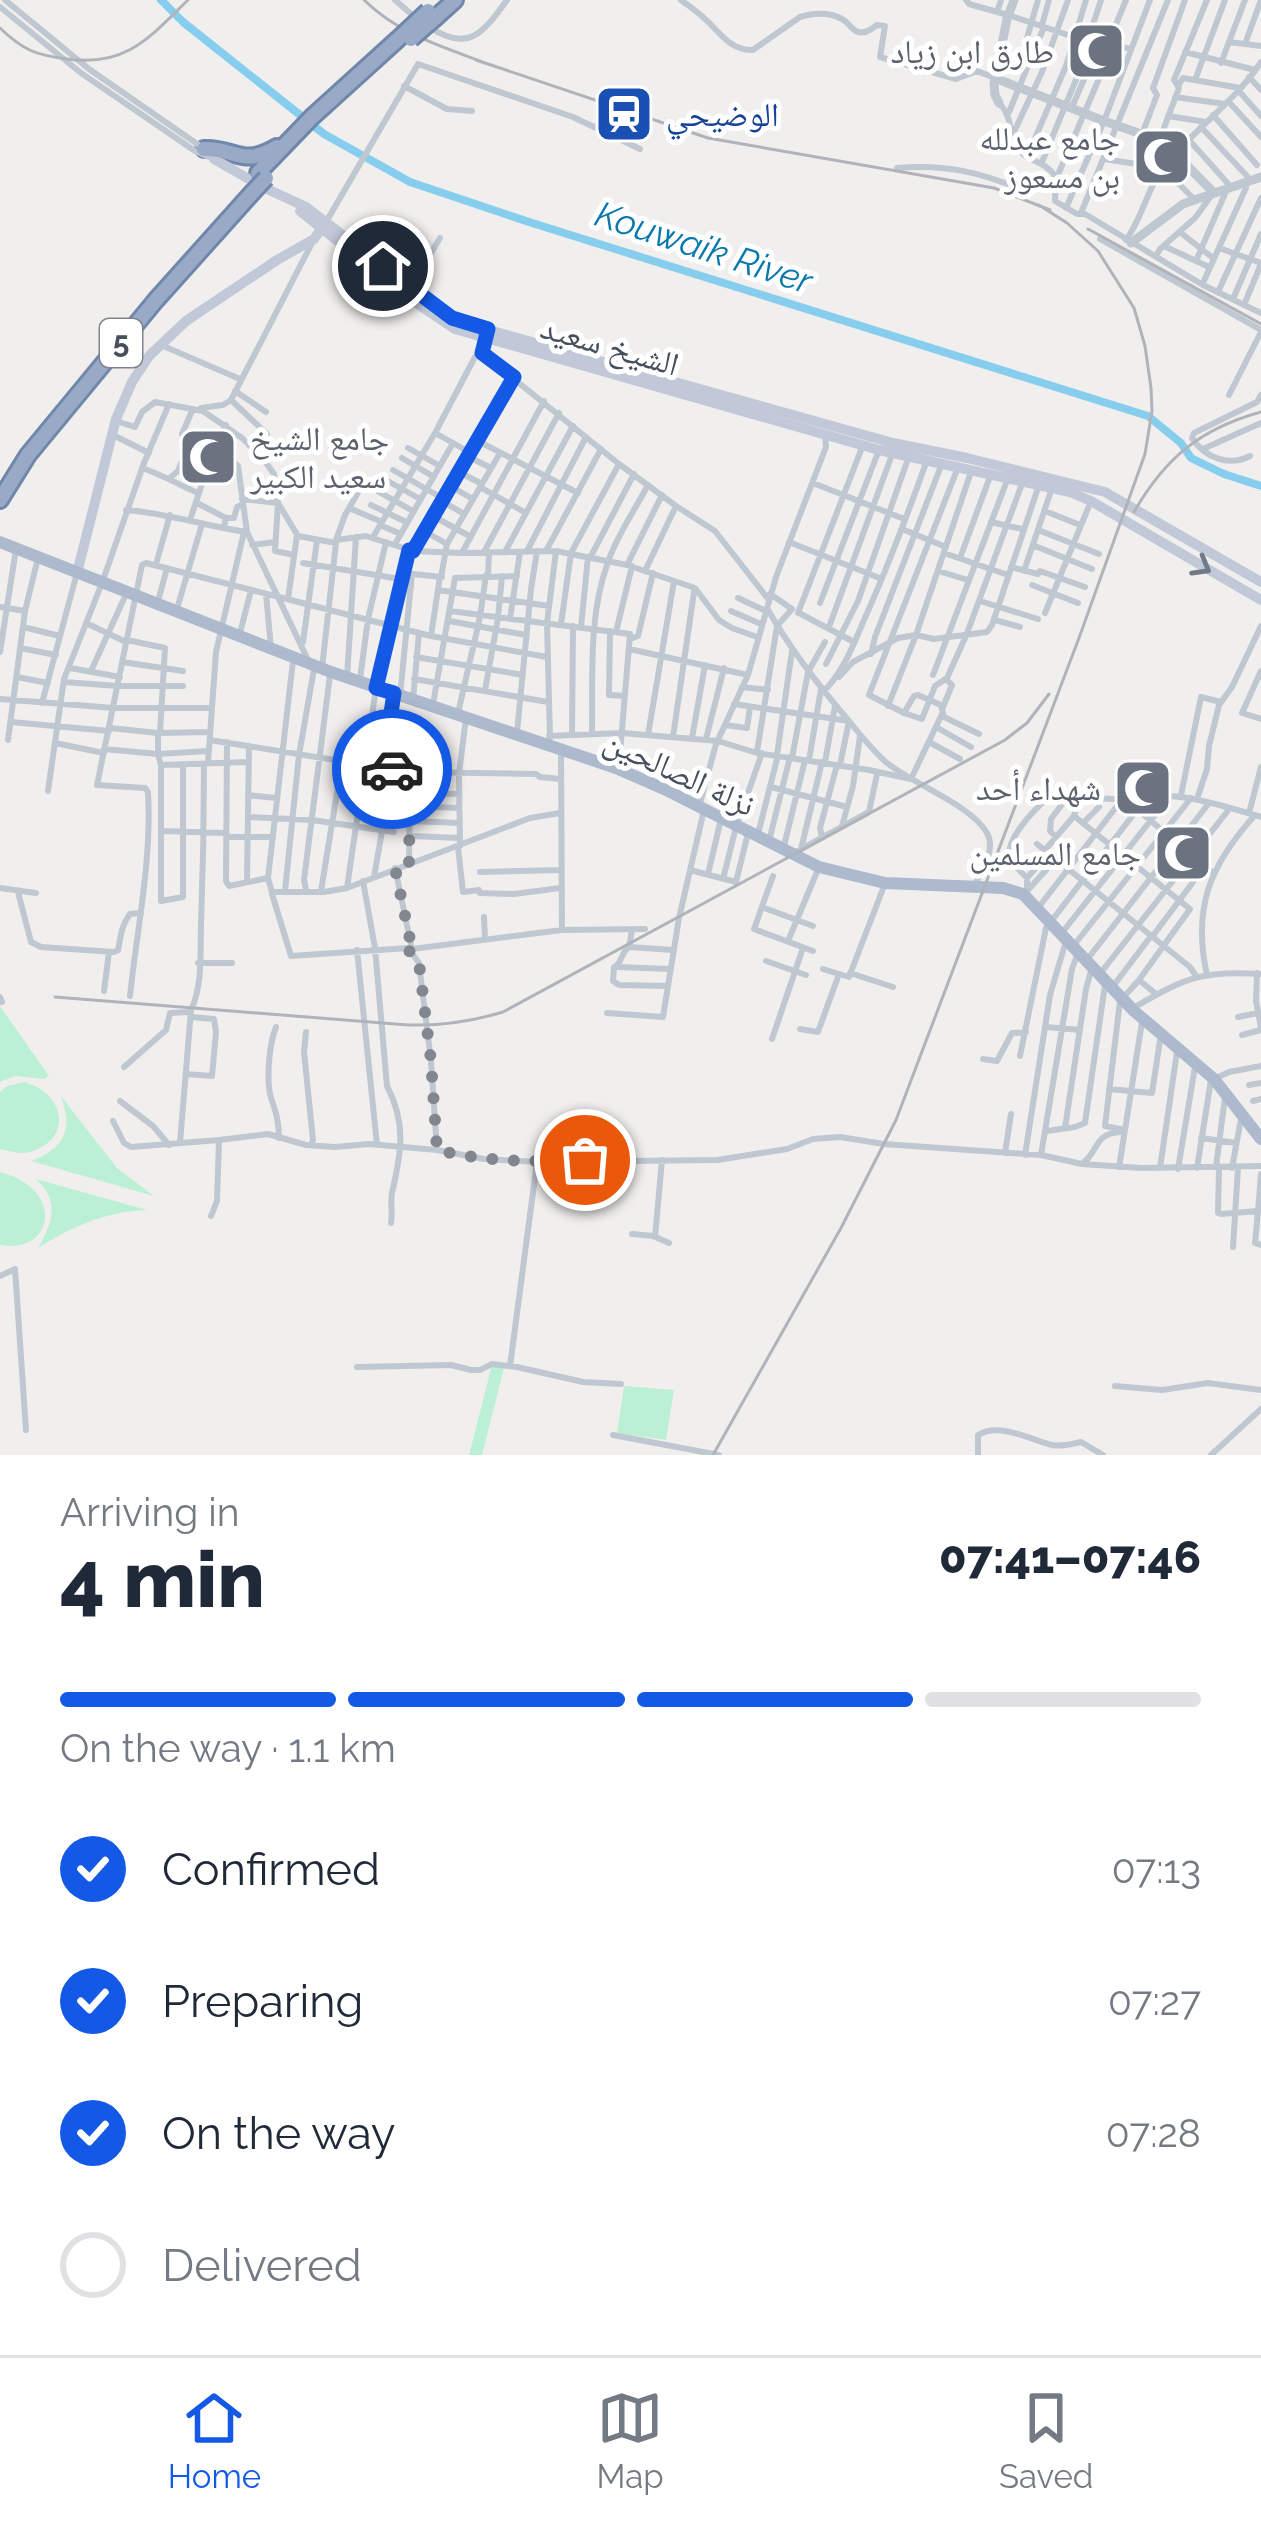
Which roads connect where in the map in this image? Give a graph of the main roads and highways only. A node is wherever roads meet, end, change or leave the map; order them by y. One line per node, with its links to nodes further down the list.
1 (440, 0): 3 (highway, 5)
2 (455, 0): 3 (highway, 5)
3 (431, 15): 4 (highway, 5, bridge)
4 (309, 126): 5 (highway); 6 (highway, 5)
5 (209, 154): 6 (main road, الشيخ سعيد)
6 (255, 183): 7 (main road, الشيخ سعيد); 11 (highway, 5); 13 (highway, 5)
7 (324, 225): 8 (main road, الشيخ سعيد); 8 (main road, الشيخ سعيد); 18 (main road)
8 (486, 333): 9 (main road, الشيخ سعيد)
9 (820, 429): 10 (main road, الشيخ سعيد); 10 (main road, الشيخ سعيد)
10 (910, 452): 12 (main road, الشيخ سعيد); 14 (main road, الشيخ سعيد)
11 (0, 484)
12 (1112, 495): 14 (main road); 15 (main road, الشيخ سعيد)
13 (0, 500)
14 (1106, 510): 16 (main road, الشيخ سعيد)
15 (1166, 526): 16 (main road); 19 (main road, الشيخ سعيد)
16 (1156, 540): 20 (main road, الشيخ سعيد, one-way to 20)
17 (0, 542): 18 (main road, نزلة الصالحين)
18 (77, 573): 21 (main road, نزلة الصالحين)
19 (1261, 582)
20 (1261, 600)
21 (1250, 1120): 22 (main road)
22 (1261, 1139)

